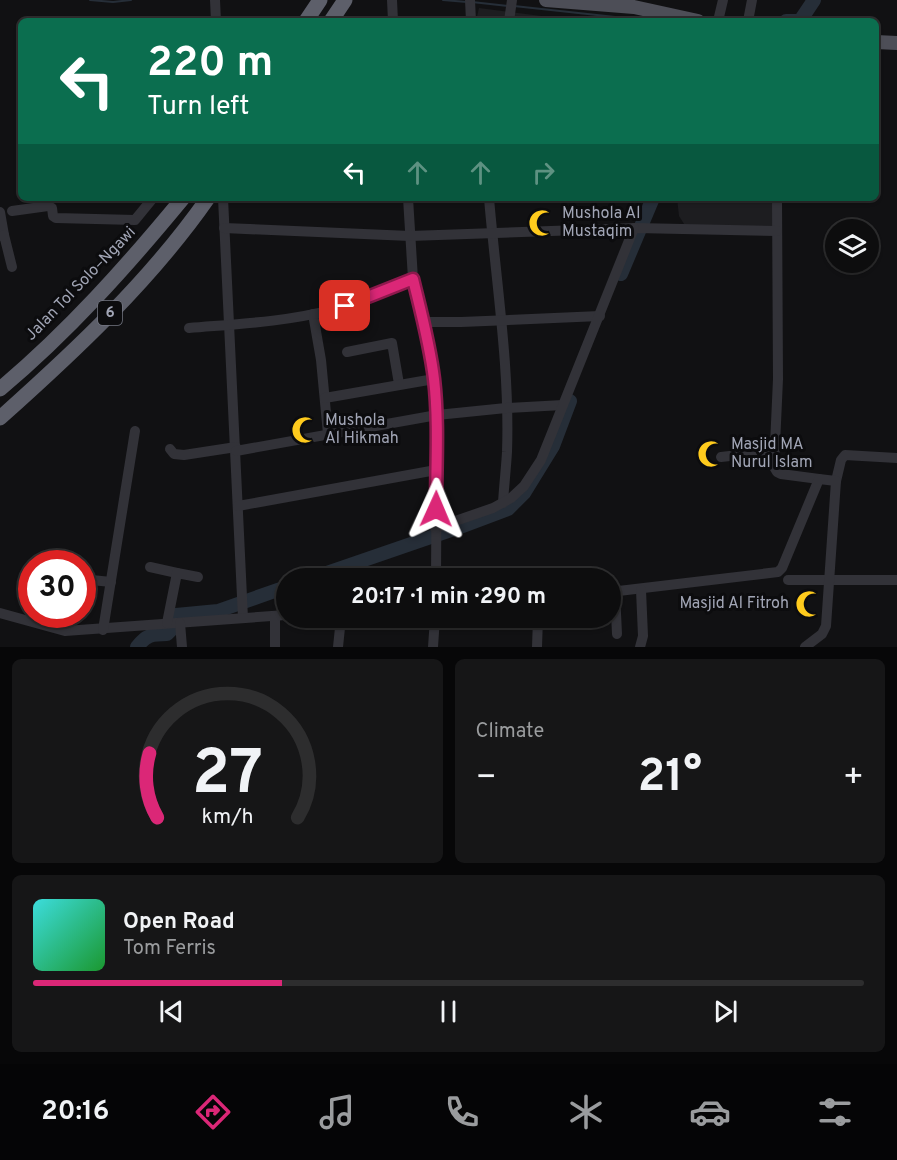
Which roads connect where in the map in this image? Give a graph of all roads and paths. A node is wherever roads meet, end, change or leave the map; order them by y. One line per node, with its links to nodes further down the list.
1 (216, 0): 11 (street)
2 (320, 0): 12 (highway)
3 (345, 0): 13 (highway)
4 (392, 0): 14 (street)
5 (723, 0): 18 (street)
6 (752, 0): 19 (street)
7 (553, 1): 8 (main road)
8 (598, 2): 17 (main road)
9 (470, 3): 15 (street)
10 (511, 3): 16 (street)
11 (216, 18)
12 (308, 18)
13 (333, 18)
14 (393, 18)
15 (471, 18)
16 (509, 18)
17 (684, 18)
18 (719, 18)
19 (749, 18)
20 (879, 42): 21 (main road)
21 (897, 43)
22 (151, 201): 29 (street)
23 (181, 201): 48 (highway, Jalan Tol Solo–Ngawi / 6)
24 (206, 201): 53 (highway, 6)
25 (224, 201): 31 (street)
26 (408, 201): 36 (street)
27 (489, 201): 34 (street)
28 (777, 201): 33 (street)
29 (12, 211)
30 (0, 212): 35 (street)
31 (224, 228): 36 (street); 43 (street)
32 (639, 228): 33 (street); 34 (street); 40 (street)
33 (777, 231): 58 (street)
34 (492, 232): 36 (street); 41 (street)
35 (2, 236): 37 (street)
36 (410, 236): 38 (street)
37 (12, 267)
38 (413, 279): 39 (street); 42 (street)
39 (314, 314): 43 (street); 49 (street)
40 (600, 316): 41 (street); 50 (street)
41 (501, 321): 42 (street); 51 (street)
42 (423, 322): 46 (street)
43 (229, 325): 44 (street); 57 (street)
44 (189, 328)
45 (347, 352): 47 (street)
46 (434, 379): 47 (street); 52 (street)
47 (399, 384): 49 (street)
48 (0, 389)
49 (325, 398): 55 (street)
50 (563, 405): 51 (street); 64 (street)
51 (506, 408): 52 (street); 64 (street)
52 (436, 415): 55 (street); 61 (street)
53 (0, 418)
54 (135, 430): 75 (street)
55 (328, 434): 57 (street)
56 (170, 449): 57 (street)
57 (236, 449): 65 (street)
58 (774, 451): 59 (street); 62 (street)
59 (721, 457)
60 (897, 458): 63 (street)
61 (436, 470): 65 (street); 66 (street)
62 (819, 479): 63 (street); 76 (street)
63 (836, 481): 73 (street)
64 (503, 503): 66 (street)
65 (238, 506): 78 (street)
66 (435, 531): 68 (street)
67 (150, 567): 69 (street)
68 (436, 568)
69 (177, 573): 70 (street); 81 (street)
70 (198, 577)
71 (96, 580): 75 (street)
72 (788, 580): 73 (street)
73 (830, 580): 74 (street); 94 (street)
74 (897, 580)
75 (111, 582): 86 (street)
76 (641, 590): 77 (street); 93 (street)
77 (621, 591)
78 (242, 609): 80 (street); 81 (street)
79 (0, 613): 86 (street)
80 (275, 616): 89 (street)
81 (173, 623): 86 (street); 88 (street)
82 (340, 628): 90 (street)
83 (434, 628): 91 (street)
84 (538, 628): 92 (street)
85 (616, 628): 87 (street)
86 (104, 630)
87 (617, 634)
88 (182, 647)
89 (275, 647)
90 (338, 647)
91 (433, 647)
92 (537, 647)
93 (640, 647)
94 (805, 647)

